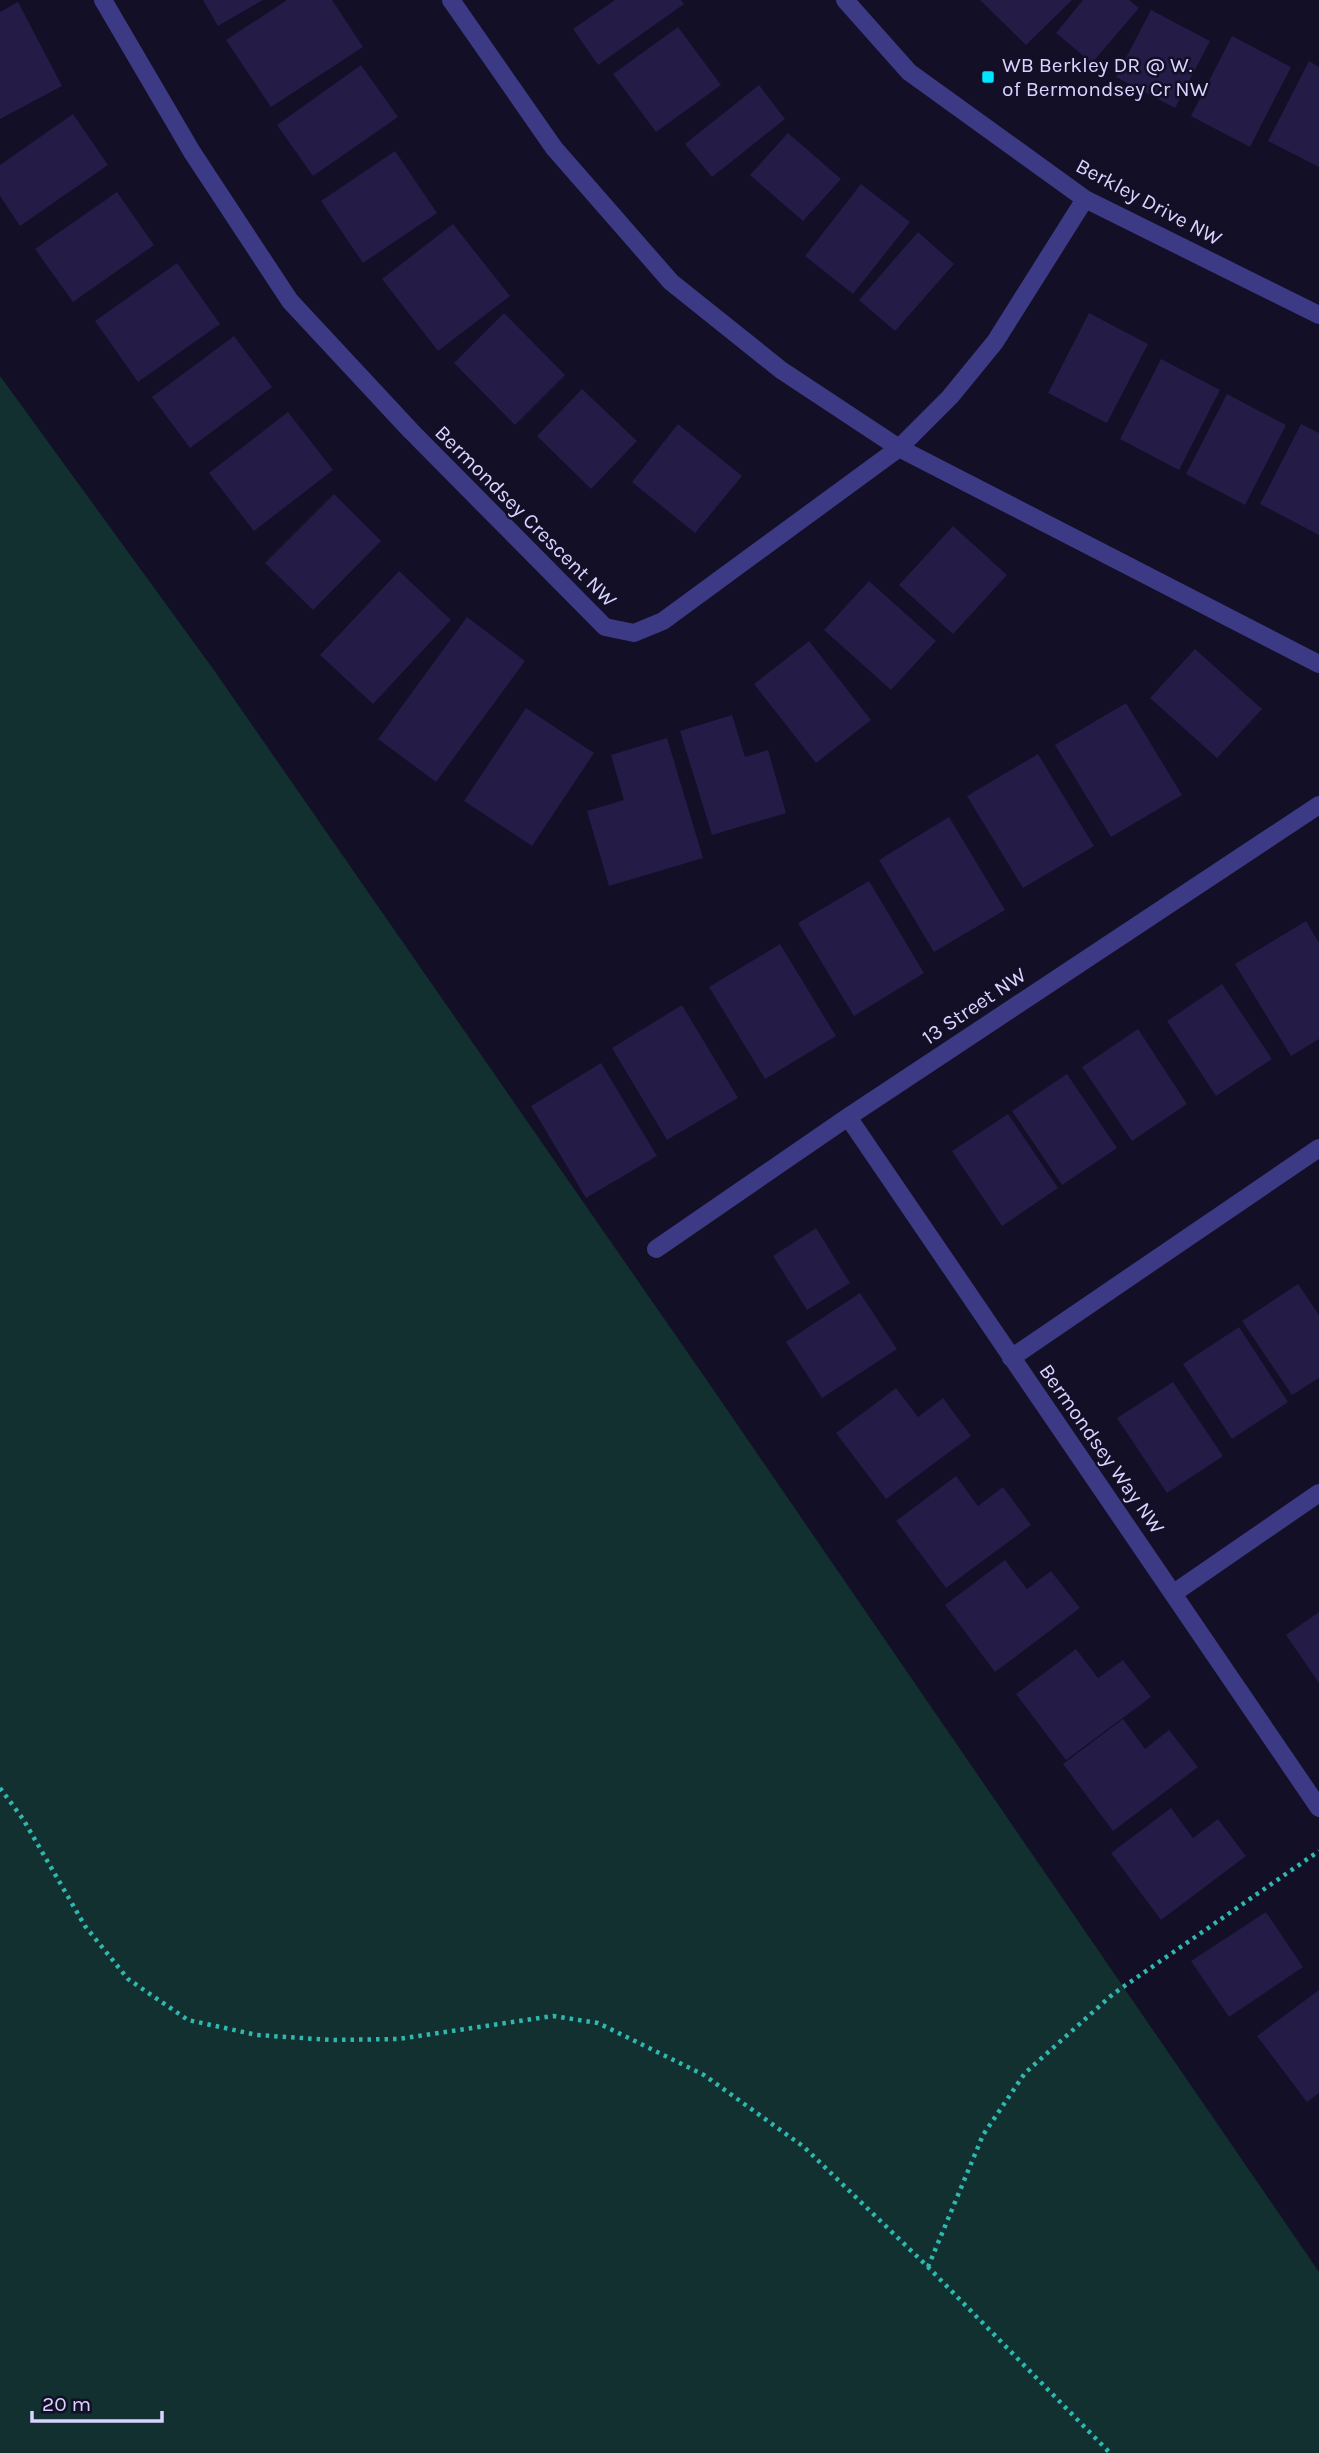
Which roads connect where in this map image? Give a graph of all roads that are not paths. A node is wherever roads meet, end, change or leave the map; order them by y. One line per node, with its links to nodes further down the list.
1 (103, 0): 6 (street, Bermondsey Crescent NW)
2 (451, 0): 6 (street)
3 (845, 0): 4 (street, Berkley Drive NW)
4 (1085, 199): 5 (street, Berkley Drive NW); 6 (street, Bermondsey Crescent NW)
5 (1319, 315)
6 (898, 448): 7 (street)
7 (1319, 664)
8 (1319, 805): 9 (street, 13 Street NW)
9 (848, 1117): 11 (street, 13 Street NW); 12 (street, Bermondsey Way NW)
10 (1319, 1148): 12 (street)
11 (656, 1249)
12 (1012, 1358): 14 (street, Bermondsey Way NW)
13 (1319, 1493): 14 (street)
14 (1174, 1593): 15 (street, Bermondsey Way NW)
15 (1319, 1808)

